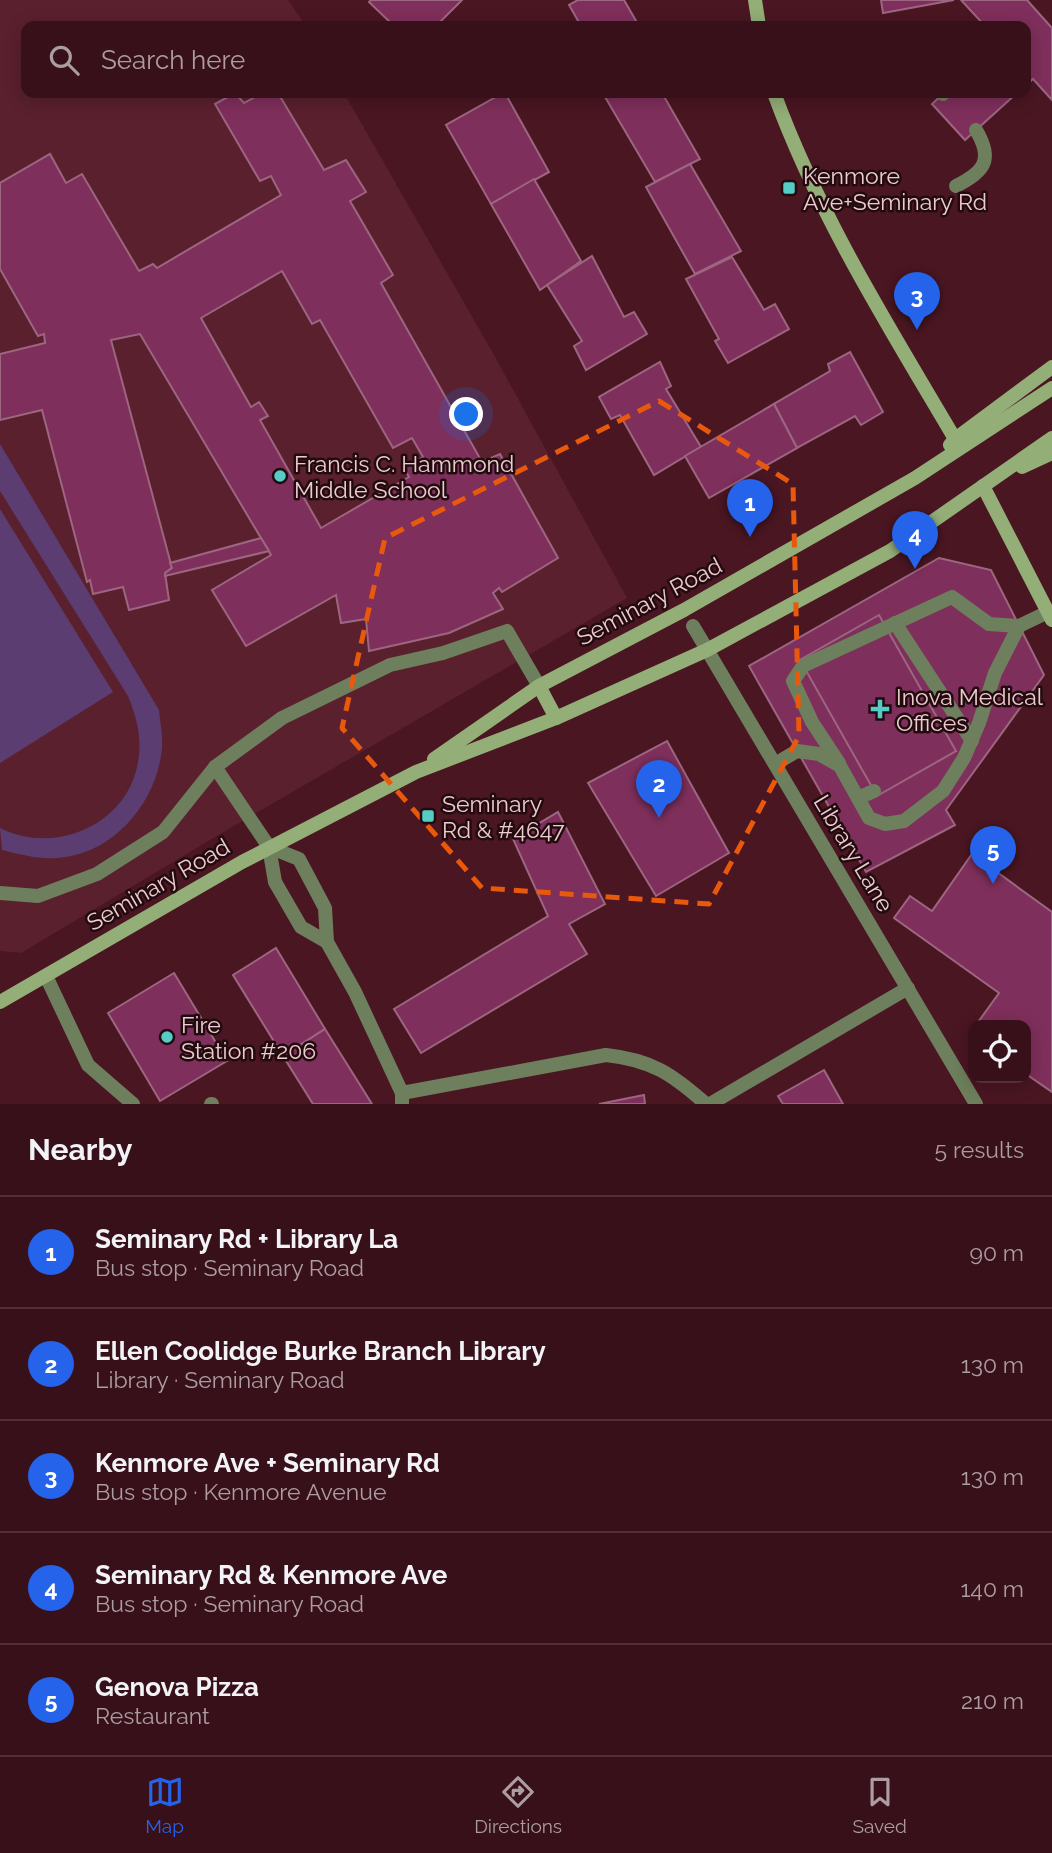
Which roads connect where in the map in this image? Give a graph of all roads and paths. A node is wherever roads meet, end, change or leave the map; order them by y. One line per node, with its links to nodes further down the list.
1 (755, 0): 2 (main road)
2 (758, 21)
3 (776, 98): 9 (main road)
4 (976, 130): 5 (lane)
5 (956, 186)
6 (1052, 367): 9 (main road)
7 (1052, 388): 11 (main road, Seminary Road)
8 (1052, 438): 12 (main road, Seminary Road)
9 (955, 439): 11 (main road)
10 (1052, 453): 12 (main road)
11 (935, 464): 18 (main road, Seminary Road)
12 (983, 486): 13 (main road); 17 (main road, Seminary Road)
13 (1050, 616): 16 (lane)
14 (895, 623): 16 (lane); 20 (lane); 22 (lane)
15 (693, 626): 17 (lane, Library Lane)
16 (1019, 626): 20 (lane)
17 (707, 650): 19 (main road, Seminary Road); 21 (lane, Library Lane)
18 (539, 685): 19 (main road); 23 (lane); 24 (main road, Seminary Road)
19 (556, 718): 24 (main road, Seminary Road)
20 (972, 741): 26 (lane)
21 (775, 764): 22 (lane); 31 (lane, Library Lane)
22 (841, 766): 26 (lane)
23 (215, 767): 27 (lane); 28 (lane)
24 (416, 772): 27 (main road, Seminary Road)
25 (874, 791): 26 (lane)
26 (858, 798)
27 (269, 848): 29 (lane); 29 (lane); 30 (main road, Seminary Road)
28 (0, 893)
29 (327, 942): 33 (lane)
30 (46, 975): 32 (main road, Seminary Road); 34 (lane)
31 (908, 988): 35 (lane); 36 (lane, Library Lane)
32 (0, 1002)
33 (402, 1099): 35 (lane)
34 (133, 1104)
35 (708, 1104)
36 (976, 1104)

